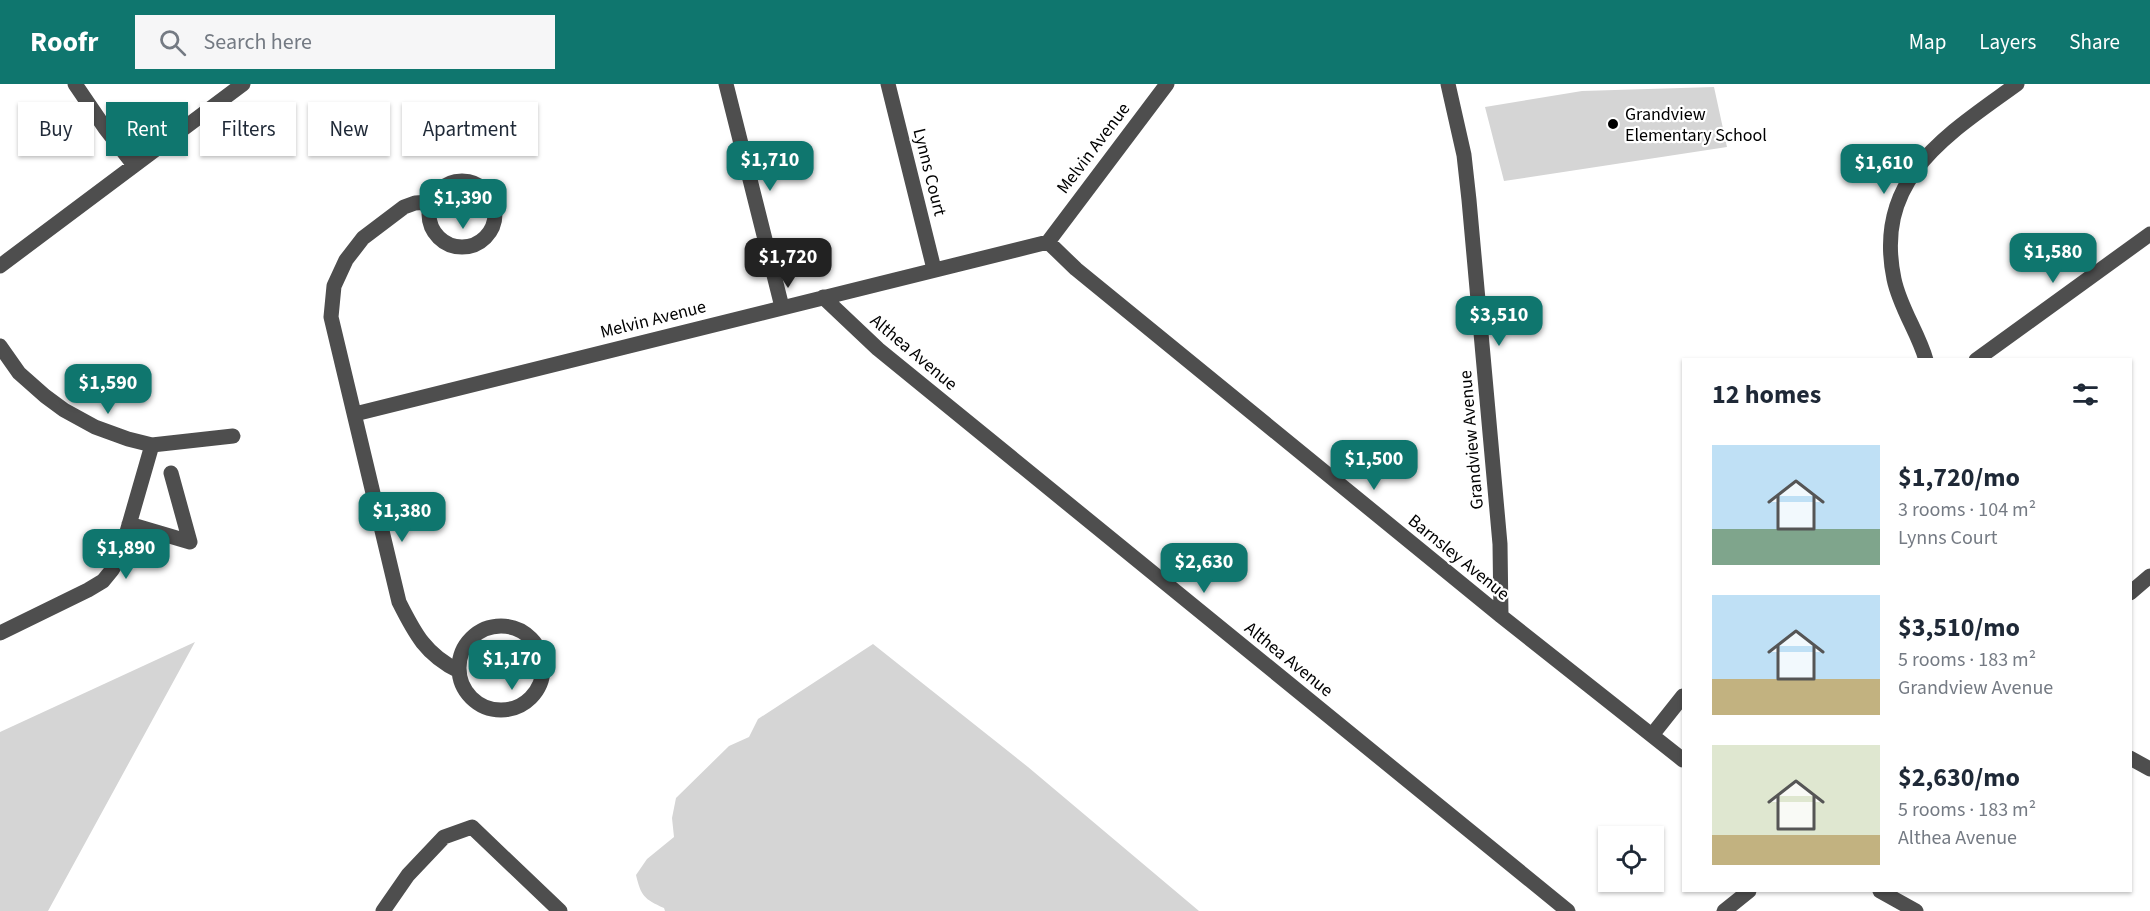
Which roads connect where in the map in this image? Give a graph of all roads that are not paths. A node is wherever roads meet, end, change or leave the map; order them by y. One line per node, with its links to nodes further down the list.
1 (75, 84): 8 (street)
2 (243, 84): 8 (street)
3 (726, 84): 15 (street)
4 (888, 84): 13 (street, Lynns Court)
5 (1167, 84): 11 (street, Melvin Avenue)
6 (2017, 84): 17 (street)
7 (1452, 85): 26 (street, Grandview Avenue)
8 (134, 165): 12 (street)
9 (431, 202): 9 (street); 19 (street)
10 (2150, 234): 18 (street)
11 (1048, 242): 13 (street, Melvin Avenue); 26 (street, Barnsley Avenue)
12 (0, 266)
13 (934, 269): 14 (street, Melvin Avenue)
14 (822, 297): 15 (street, Melvin Avenue); 38 (street, Althea Avenue)
15 (782, 308): 19 (street, Melvin Avenue)
16 (0, 346): 21 (street)
17 (1925, 358)
18 (1979, 358)
19 (355, 414): 28 (street)
20 (233, 436): 21 (street)
21 (152, 445): 23 (street)
22 (171, 472): 23 (street)
23 (129, 524): 27 (street)
24 (2150, 576): 25 (street)
25 (2132, 591)
26 (1501, 616): 30 (street, Barnsley Avenue)
27 (0, 633)
28 (459, 671): 28 (street)
29 (1682, 697): 30 (street)
30 (1652, 735): 31 (street, Barnsley Avenue)
31 (1682, 759)
32 (2132, 759): 33 (street)
33 (2150, 769)
34 (1748, 892): 39 (street)
35 (1882, 892): 40 (street)
36 (383, 911): 37 (street)
37 (560, 911)
38 (1568, 911)
39 (1724, 911)
40 (1916, 911)

